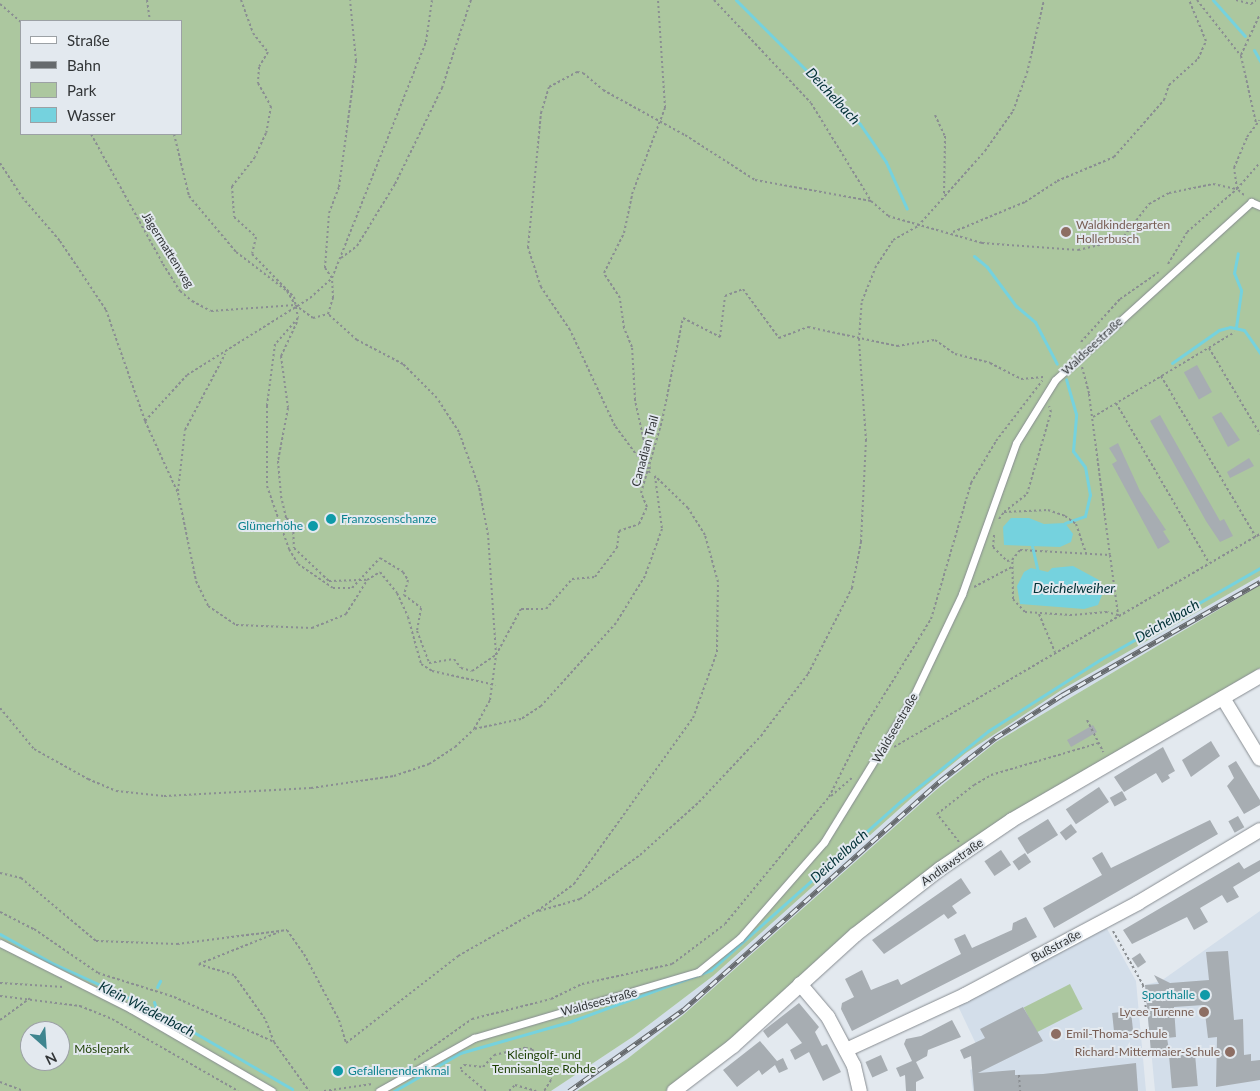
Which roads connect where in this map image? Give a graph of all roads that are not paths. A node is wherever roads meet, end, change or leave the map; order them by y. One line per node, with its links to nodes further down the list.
1 (1260, 206): 10 (lane, Waldseestraße)
2 (1260, 676): 3 (street, Andlawstraße)
3 (1223, 698): 4 (street); 7 (street, Andlawstraße)
4 (1260, 759)
5 (1260, 830): 8 (street, Bußstraße)
6 (0, 943): 9 (lane)
7 (800, 984): 8 (street); 11 (street, Andlawstraße)
8 (846, 1050): 12 (street)
9 (272, 1091)
10 (379, 1091)
11 (674, 1091)
12 (860, 1091)

